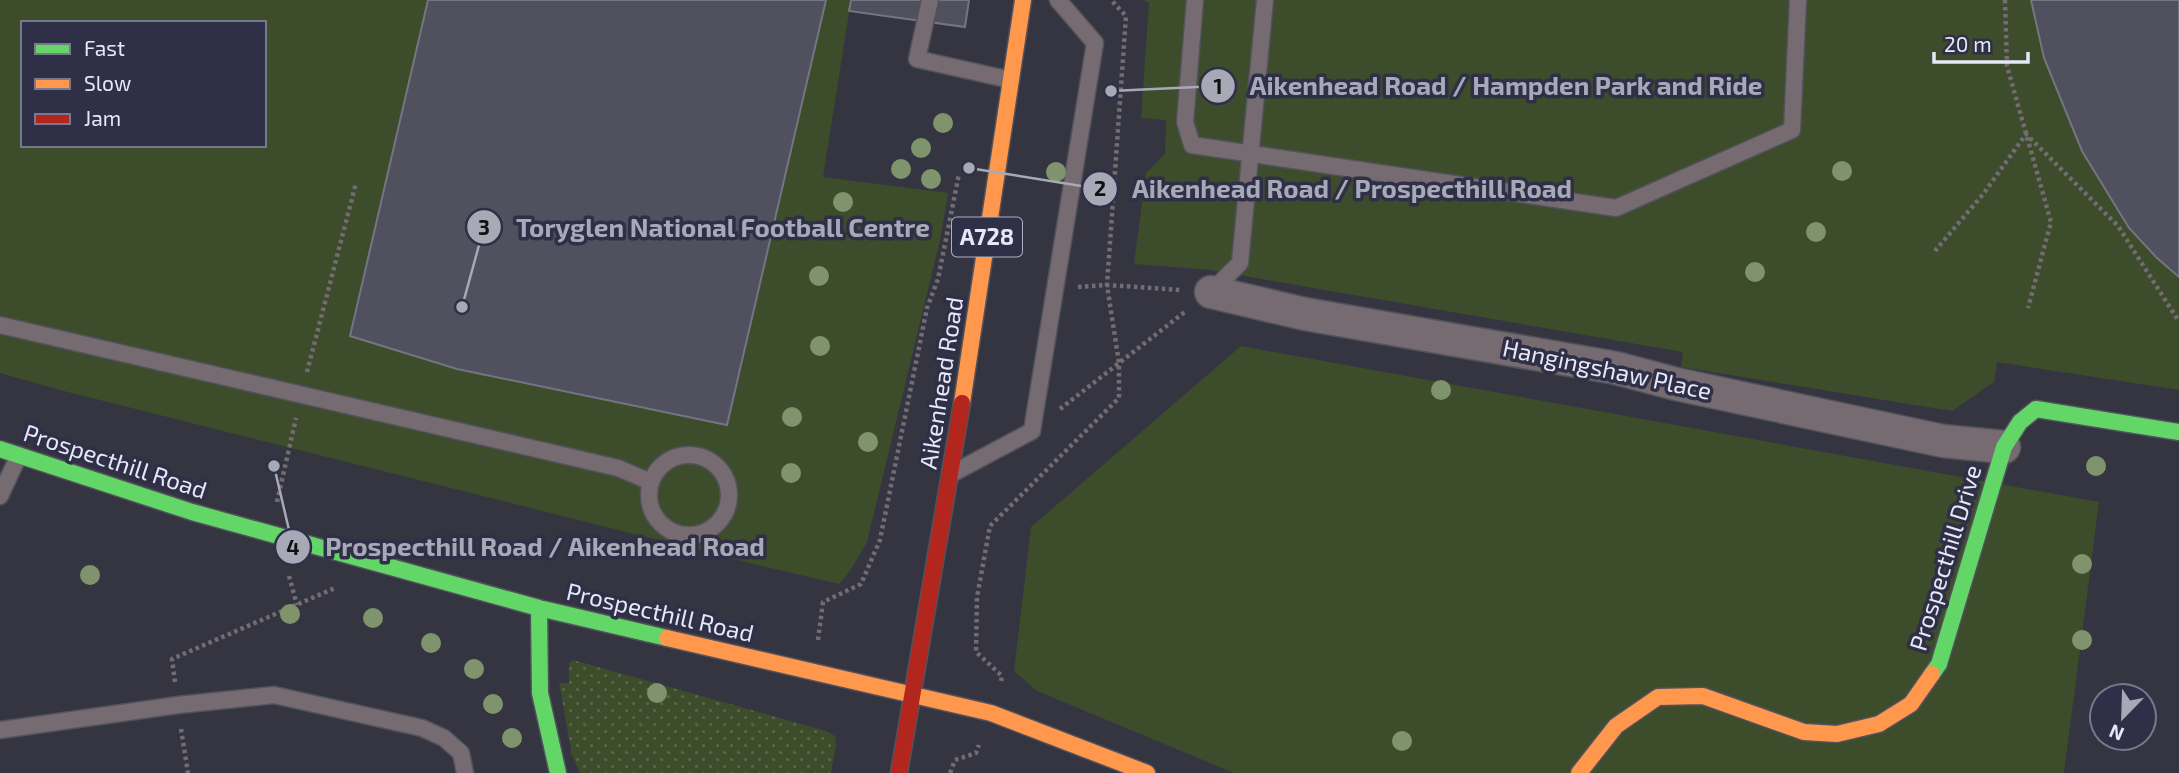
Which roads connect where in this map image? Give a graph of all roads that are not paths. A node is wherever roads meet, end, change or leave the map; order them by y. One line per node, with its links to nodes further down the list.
1 (930, 0): 7 (lane)
2 (1023, 0): 7 (main road, Aikenhead Road / A728)
3 (1059, 0): 15 (lane)
4 (1195, 0): 8 (lane)
5 (1265, 0): 8 (lane)
6 (1798, 0): 8 (lane)
7 (1011, 80): 15 (main road, Aikenhead Road / A728)
8 (1252, 154): 9 (lane)
9 (1211, 292): 12 (street, Hangingshaw Place)
10 (0, 325): 16 (lane)
11 (2179, 432): 12 (main road, Prospecthill Drive)
12 (2004, 447): 25 (main road, Prospecthill Drive)
13 (0, 449): 14 (main road, Prospecthill Road)
14 (19, 455): 17 (lane); 18 (main road, Prospecthill Road)
15 (950, 475): 19 (main road, Aikenhead Road / A728)
16 (651, 482): 16 (lane)
17 (0, 496)
18 (539, 608): 19 (main road, Prospecthill Road); 22 (main road)
19 (911, 694): 23 (main road, Aikenhead Road / A728); 24 (main road, Prospecthill Road)
20 (0, 730): 21 (lane)
21 (465, 773)
22 (558, 773)
23 (898, 773)
24 (1147, 773)
25 (1579, 773)

